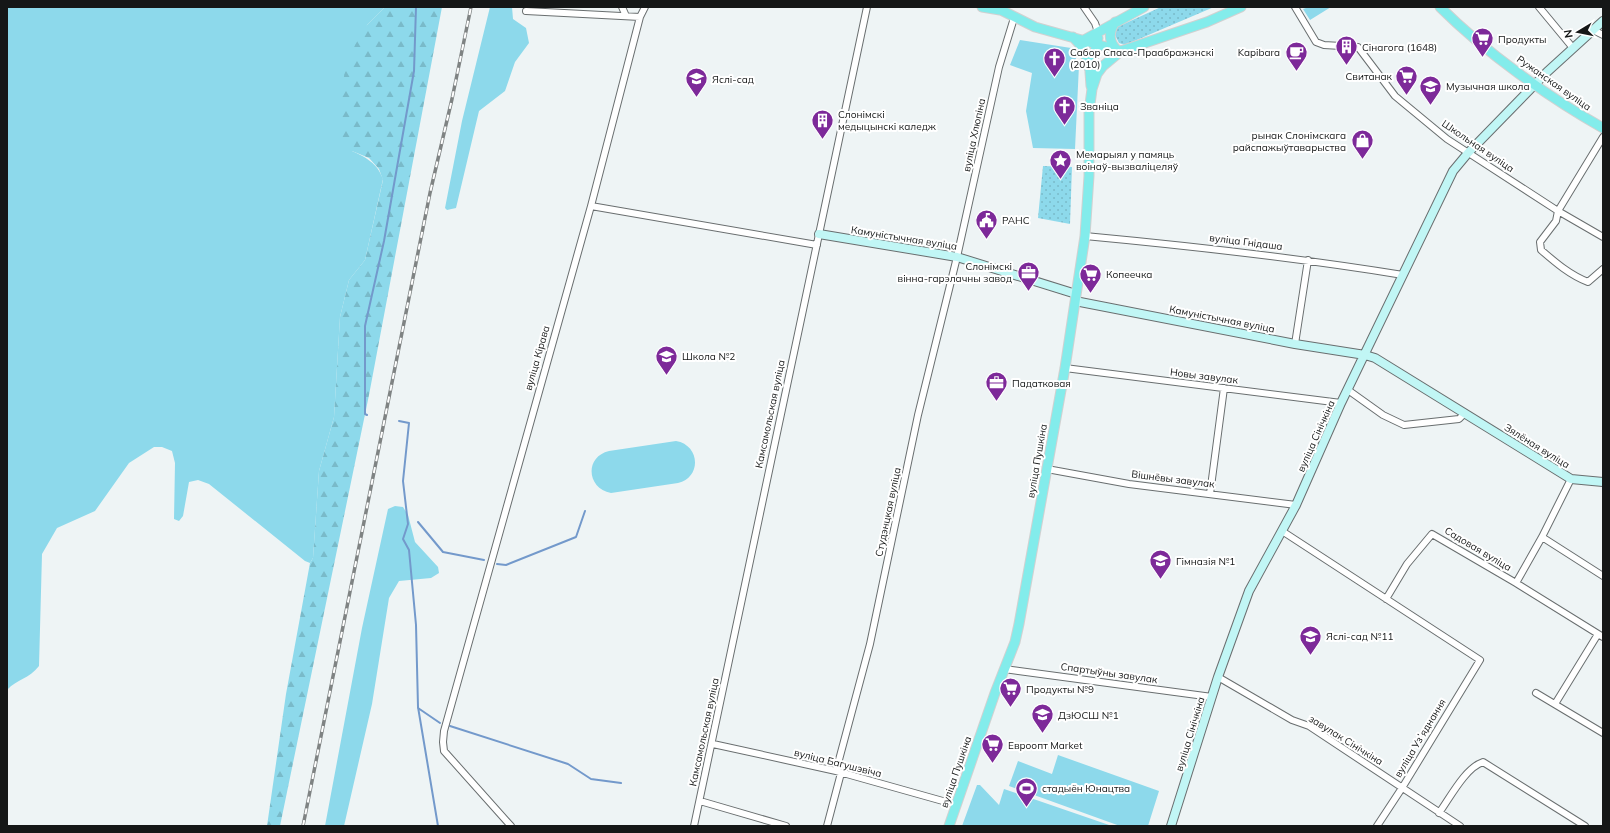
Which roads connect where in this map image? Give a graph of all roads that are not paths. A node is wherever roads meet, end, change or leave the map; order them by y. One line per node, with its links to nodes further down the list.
1 (622, 7): 13 (street)
2 (645, 7): 14 (street, вуліца Кірава)
3 (868, 7): 33 (street, Камсамольская вуліца)
4 (982, 7): 11 (main road)
5 (1084, 7): 19 (street)
6 (1144, 7): 17 (main road)
7 (1241, 7): 25 (main road)
8 (1295, 7): 30 (street, Школьная вуліца)
9 (1440, 7): 27 (main road, Ружанская вуліца)
10 (1539, 7): 24 (street)
11 (998, 9): 15 (main road)
12 (526, 11): 13 (street)
13 (626, 16): 14 (street)
14 (640, 17): 31 (street, вуліца Кірава)
15 (1014, 18): 21 (main road); 37 (street, вуліца Хлюпіна)
16 (1603, 21): 18 (street, вуліца Сінічкіна)
17 (1115, 22): 19 (main road); 25 (main road)
18 (1593, 30): 20 (street); 24 (street, вуліца Сінічкіна)
19 (1098, 32): 22 (main road); 23 (main road)
20 (1603, 35)
21 (1073, 37): 22 (main road); 26 (main road)
22 (1084, 40): 23 (main road)
23 (1097, 43): 25 (main road); 26 (main road)
24 (1573, 48): 27 (street, вуліца Сінічкіна)
25 (1118, 50): 26 (main road, вуліца Пушкіна)
26 (1093, 73): 34 (main road, вуліца Пушкіна)
27 (1536, 85): 28 (main road, Ружанская вуліца); 30 (street, вуліца Сінічкіна)
28 (1603, 128)
29 (1603, 137): 32 (street)
30 (1468, 153): 32 (street, Школьная вуліца); 40 (street, вуліца Сінічкіна)
31 (591, 206): 36 (street); 72 (street, вуліца Кірава)
32 (1558, 211): 35 (street, Школьная вуліца); 39 (street)
33 (819, 234): 36 (street, Камсамольская вуліца); 37 (street, Камуністычная вуліца)
34 (1085, 236): 38 (street, вуліца Гнідаша); 41 (main road, вуліца Пушкіна)
35 (1603, 236)
36 (817, 245): 66 (street, Камсамольская вуліца)
37 (958, 257): 41 (street, Камуністычная вуліца); 67 (street, Студэнцкая вуліца)
38 (1308, 260): 40 (street, вуліца Гнідаша); 42 (street)
39 (1603, 269)
40 (1404, 275): 43 (street, вуліца Сінічкіна)
41 (1075, 297): 42 (street, Камуністычная вуліца); 44 (main road, вуліца Пушкіна)
42 (1295, 344): 43 (street, Камуністычная вуліца)
43 (1365, 355): 46 (street, вуліца Сінічкіна); 48 (street, Зялёная вуліца)
44 (1065, 368): 45 (street, Новы завулак); 49 (main road, вуліца Пушкіна)
45 (1224, 388): 47 (street, Новы завулак); 52 (street)
46 (1348, 390): 47 (street, вуліца Сінічкіна); 48 (street)
47 (1341, 403): 53 (street, вуліца Сінічкіна)
48 (1465, 413): 50 (street, Зялёная вуліца)
49 (1047, 469): 52 (street, Вішнёвы завулак); 60 (main road, вуліца Пушкіна)
50 (1571, 479): 51 (street, Зялёная вуліца); 55 (street, Садовая вуліца)
51 (1603, 482)
52 (1210, 494): 53 (street, Вішнёвы завулак)
53 (1296, 505): 54 (street, вуліца Сінічкіна)
54 (1282, 531): 58 (street); 61 (street, вуліца Сінічкіна)
55 (1542, 537): 56 (street); 57 (street, Садовая вуліца)
56 (1603, 576)
57 (1516, 583): 58 (street, Садовая вуліца); 59 (street)
58 (1386, 599): 68 (street, вуліца Узʼяднання)
59 (1600, 635): 64 (street)
60 (1004, 669): 63 (street, Спартыўны завулак); 70 (main road, вуліца Пушкіна)
61 (1218, 677): 63 (street, вуліца Сінічкіна); 68 (street, завулак Сінічкіна)
62 (1536, 693): 64 (street)
63 (1212, 697): 77 (street, вуліца Сінічкіна)
64 (1556, 704): 65 (street)
65 (1603, 733)
66 (713, 744): 67 (street, вуліца Багушэвіча); 69 (street, Камсамольская вуліца)
67 (838, 772): 70 (street, вуліца Багушэвіча); 75 (street, Студэнцкая вуліца)
68 (1402, 788): 71 (street, завулак Сінічкіна); 78 (street, вуліца Узʼяднання)
69 (700, 801): 73 (street, Камсамольская вуліца); 74 (street)
70 (956, 804): 76 (main road, вуліца Пушкіна)
71 (1439, 813): 79 (street, завулак Сінічкіна); 80 (street)
72 (511, 826)
73 (694, 826)
74 (786, 826)
75 (828, 826)
76 (949, 826)
77 (1171, 826)
78 (1377, 826)
79 (1460, 826)
80 (1585, 826)

